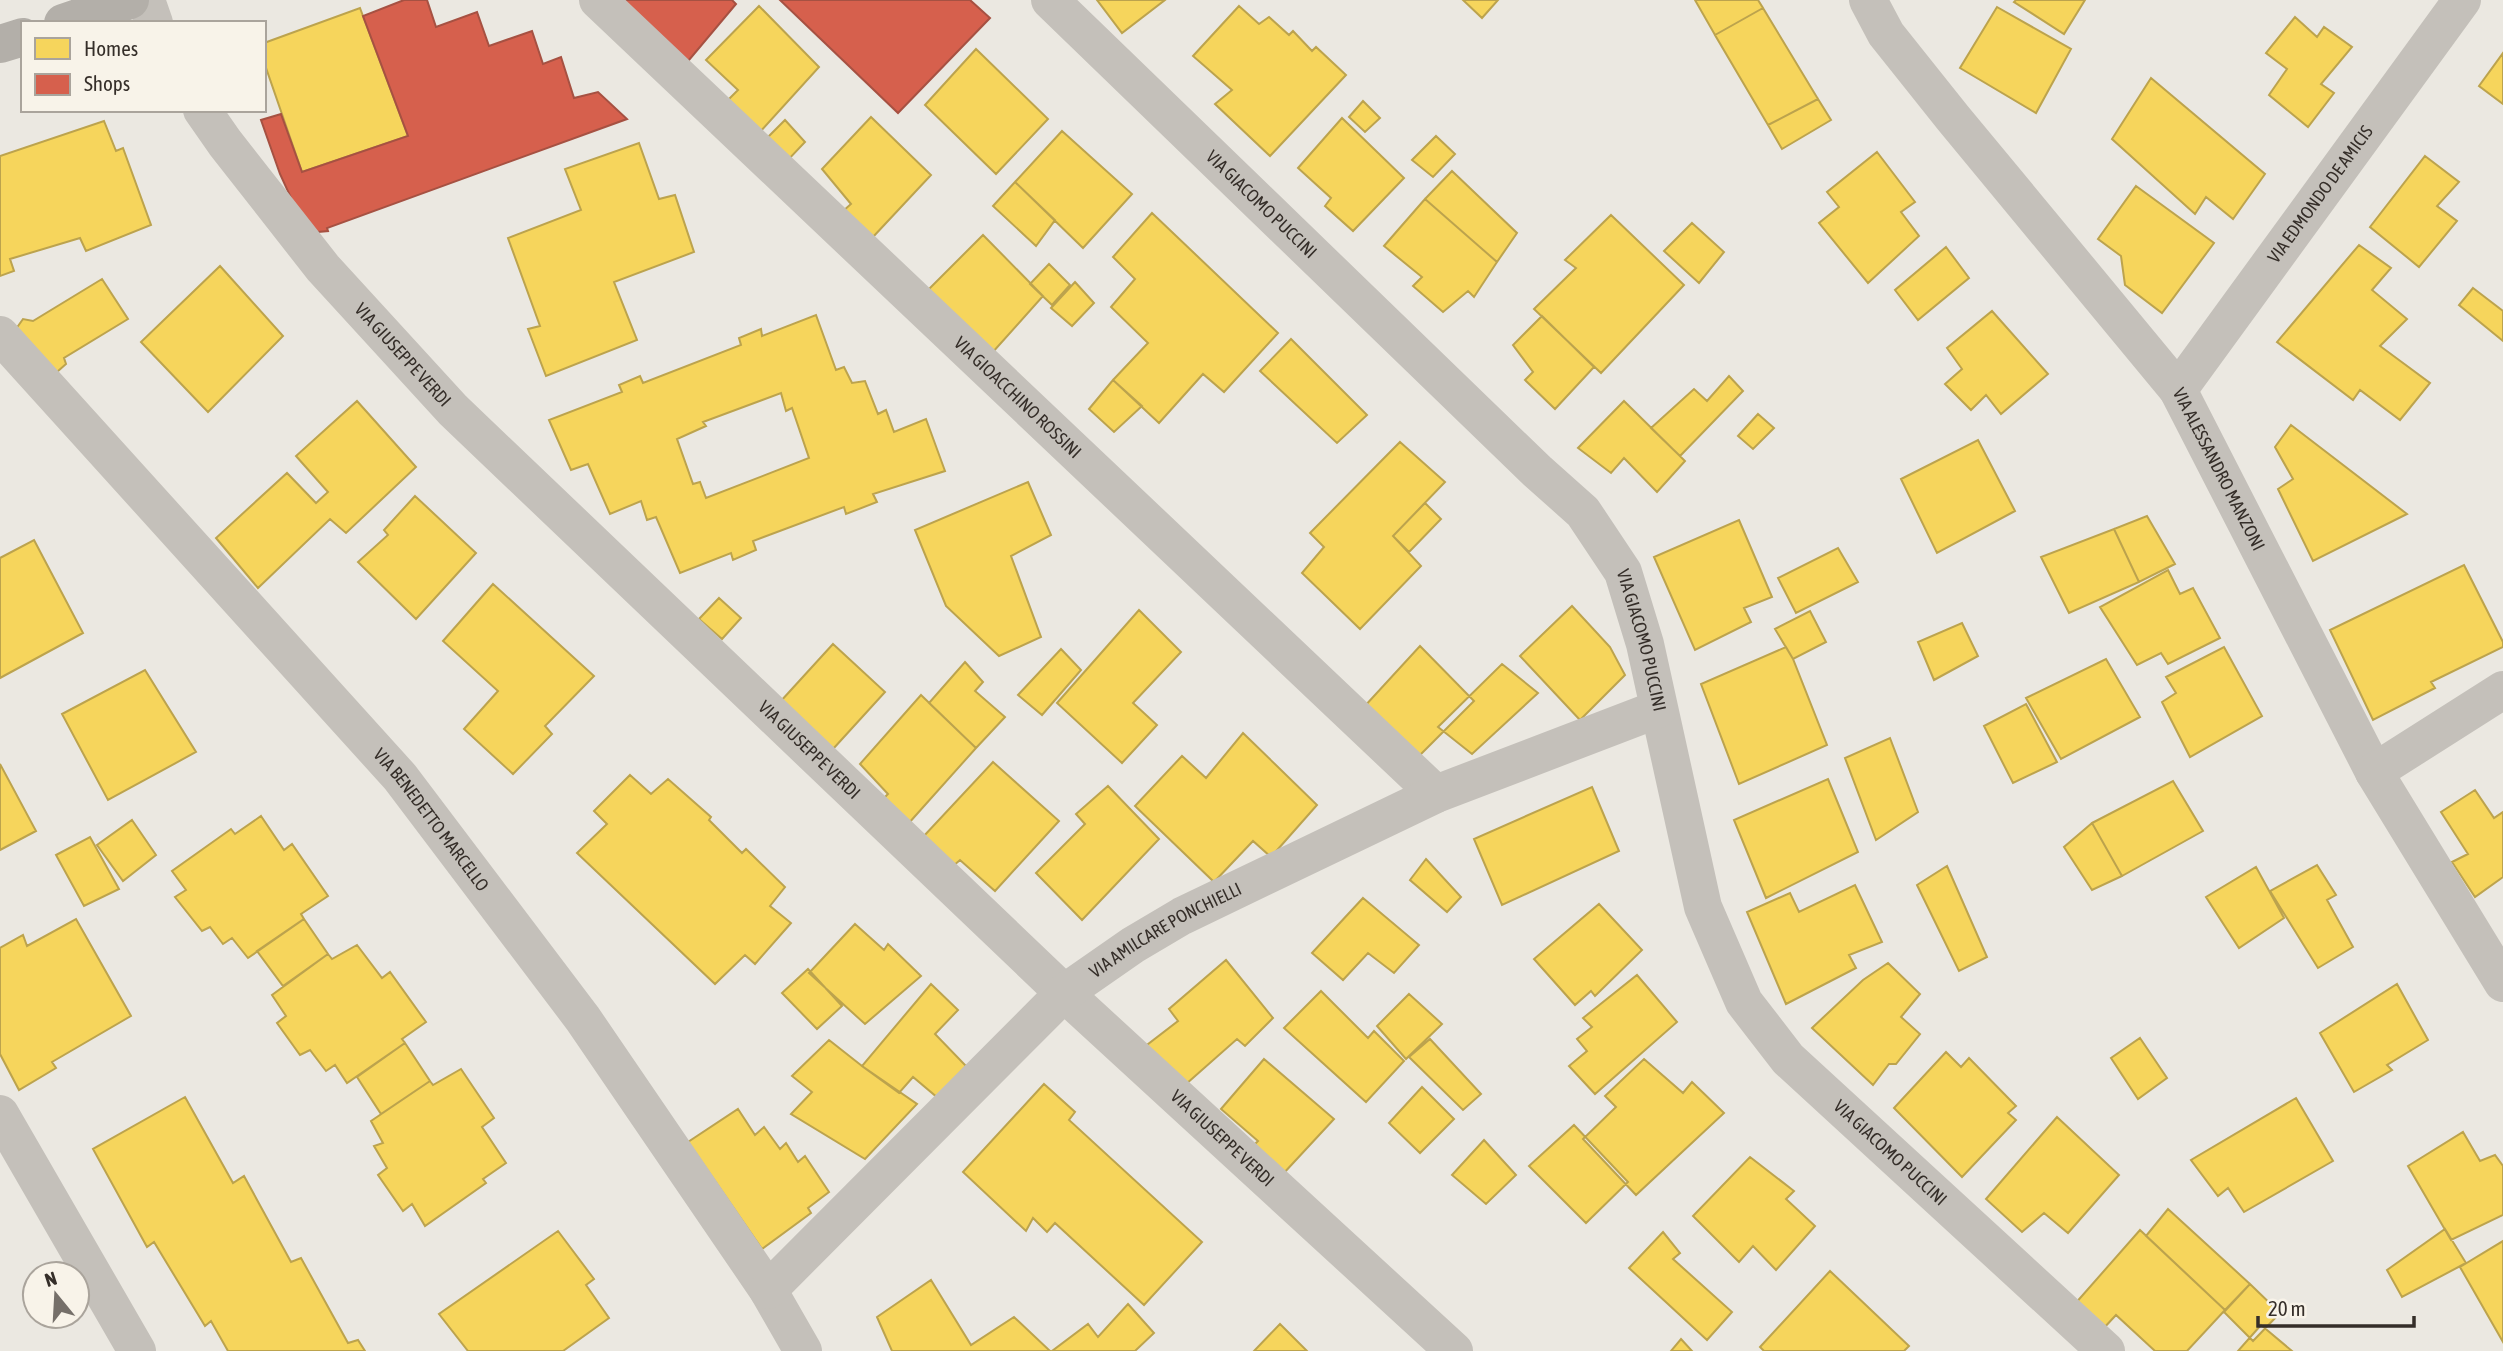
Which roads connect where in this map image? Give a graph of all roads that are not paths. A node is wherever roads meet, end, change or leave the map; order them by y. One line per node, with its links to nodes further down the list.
1 (130, 0): 7 (main road)
2 (146, 0): 8 (street)
3 (597, 0): 17 (street, VIA GIOACCHINO ROSSINI)
4 (1050, 0): 15 (street, VIA GIACOMO PUCCINI)
5 (1868, 0): 13 (street, VIA ALESSANDRO MANZONI)
6 (2462, 0): 13 (street, VIA EDMONDO DE AMICIS)
7 (69, 21)
8 (153, 21)
9 (21, 38): 10 (main road)
10 (0, 44)
11 (203, 112): 19 (street, VIA GIUSEPPE VERDI)
12 (0, 335): 21 (street, VIA BENEDETTO MARCELLO)
13 (2179, 390): 16 (street, VIA ALESSANDRO MANZONI)
14 (2503, 690): 16 (street)
15 (1658, 709): 17 (street, VIA AMILCARE PONCHIELLI); 25 (street, VIA GIACOMO PUCCINI)
16 (2374, 772): 18 (street, VIA ALESSANDRO MANZONI)
17 (1436, 794): 19 (street, VIA AMILCARE PONCHIELLI)
18 (2503, 983)
19 (1064, 993): 21 (street, VIA AMILCARE PONCHIELLI); 24 (street, VIA GIUSEPPE VERDI)
20 (0, 1114): 22 (street)
21 (768, 1290): 23 (street, VIA BENEDETTO MARCELLO)
22 (137, 1351)
23 (803, 1351)
24 (1454, 1351)
25 (2106, 1351)

